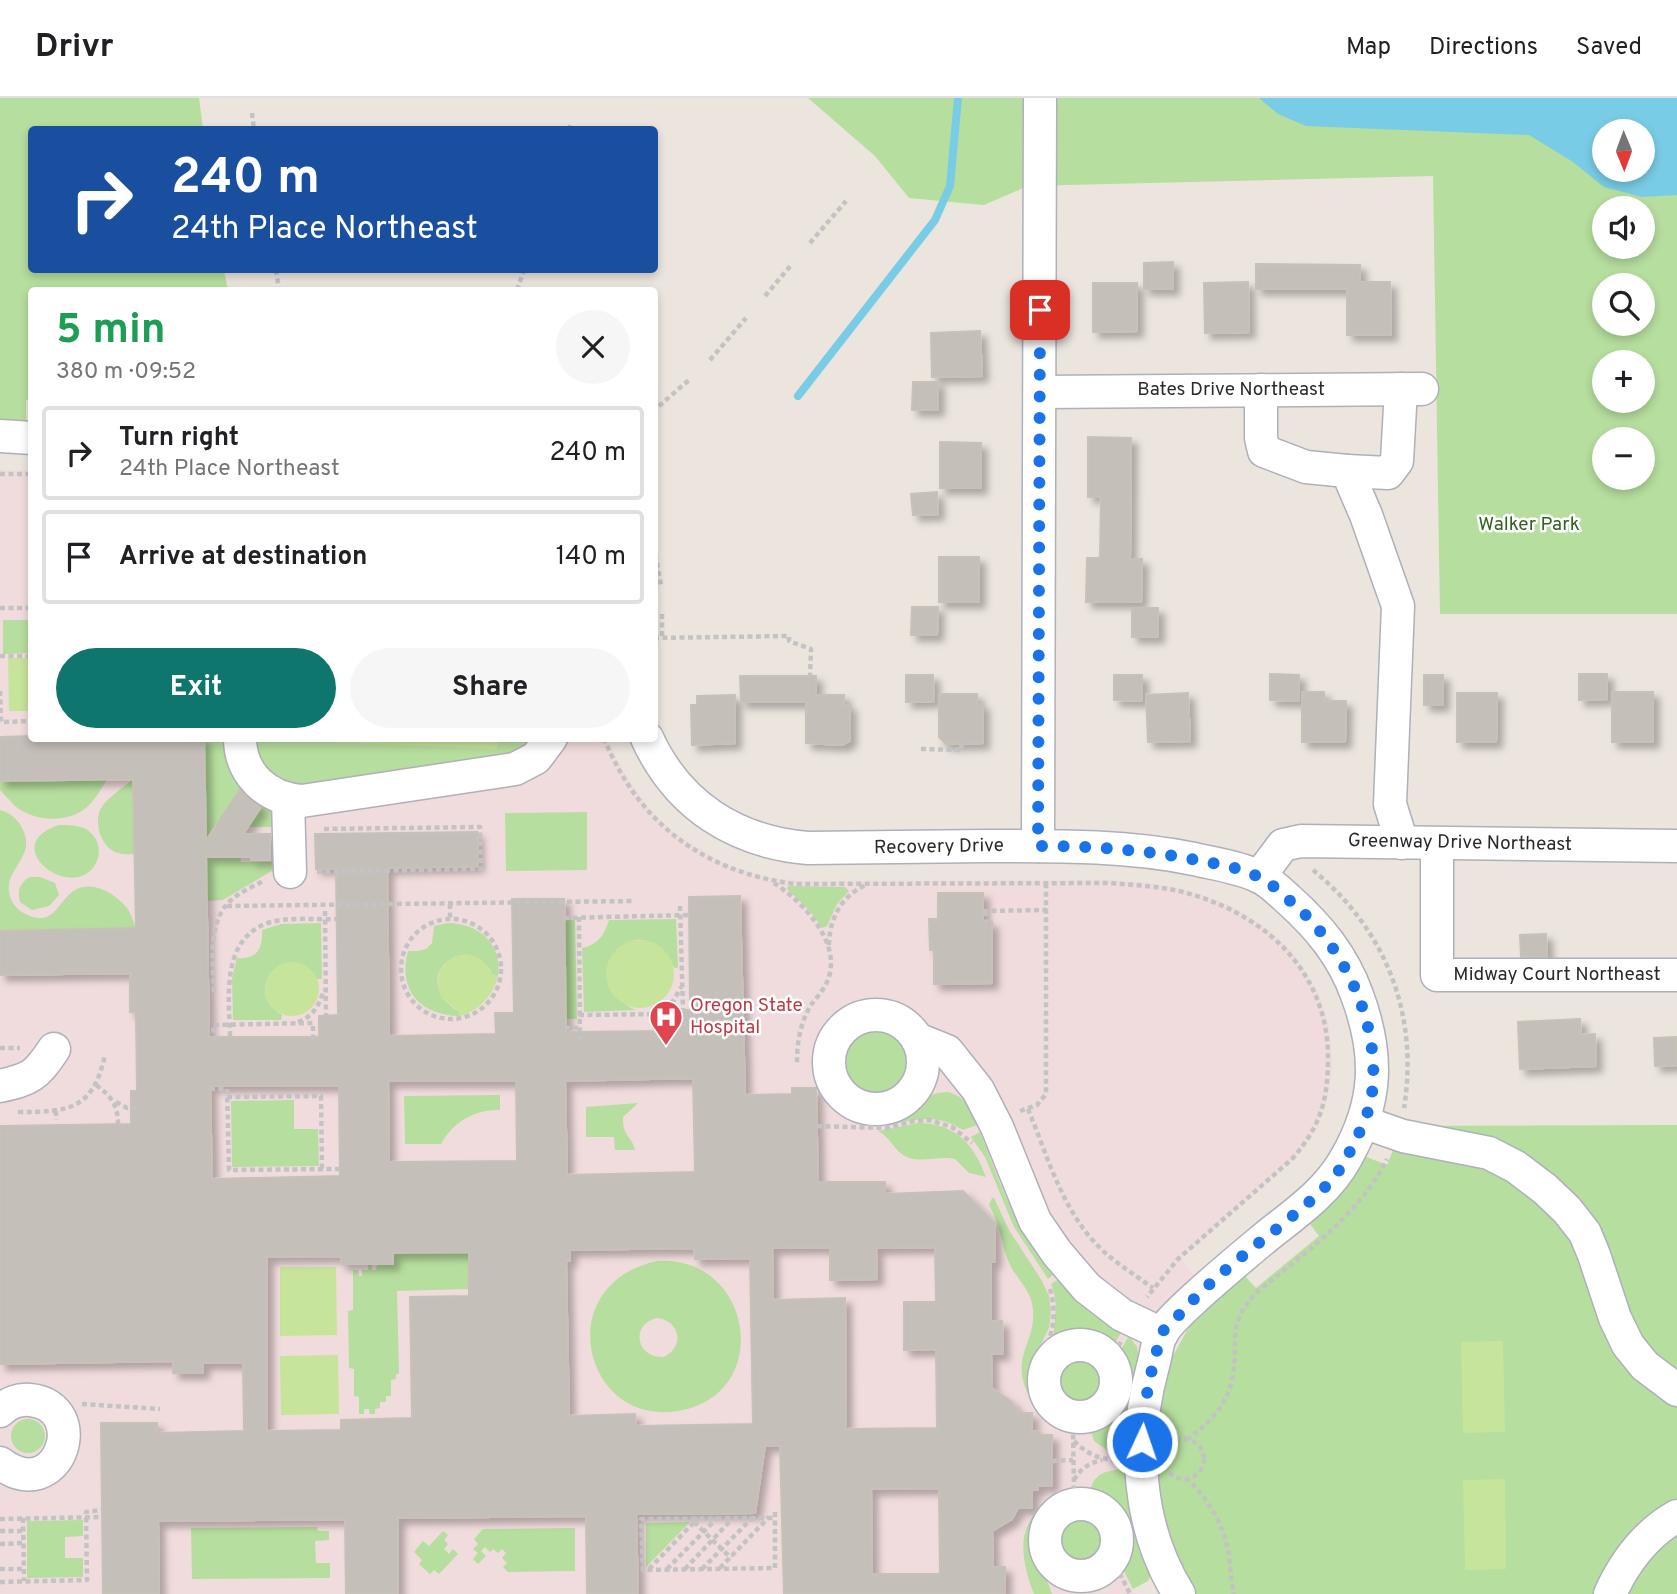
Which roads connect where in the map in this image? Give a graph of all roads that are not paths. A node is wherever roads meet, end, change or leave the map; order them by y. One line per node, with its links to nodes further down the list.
1 (1040, 98): 3 (street)
2 (1261, 390): 3 (street, Bates Drive Northeast); 6 (street); 6 (street, Bates Drive Northeast)
3 (1040, 392): 13 (street)
4 (0, 436): 5 (street)
5 (28, 438)
6 (1347, 471): 11 (street)
7 (240, 742): 10 (street)
8 (548, 742): 10 (street)
9 (650, 742): 13 (street, Recovery Drive)
10 (288, 799): 15 (street)
11 (1402, 843): 12 (street, Greenway Drive Northeast); 16 (street, Greenway Drive Northeast)
12 (1437, 844): 14 (street, Greenway Drive Northeast); 17 (street, Midway Court Northeast)
13 (1038, 846): 16 (street, Recovery Drive)
14 (1677, 846)
15 (290, 872)
16 (1259, 877): 21 (street, Recovery Drive)
17 (1677, 975)
18 (917, 1039): 22 (street)
19 (54, 1049): 20 (street)
20 (6, 1099)
21 (1363, 1122): 22 (street, Recovery Drive); 23 (street)
22 (1162, 1334): 28 (street, Recovery Drive)
23 (1677, 1390)
24 (0, 1411): 25 (street)
25 (0, 1464)
26 (1677, 1516): 29 (street)
27 (1112, 1558): 27 (street)
28 (1179, 1594)
29 (1610, 1594)

